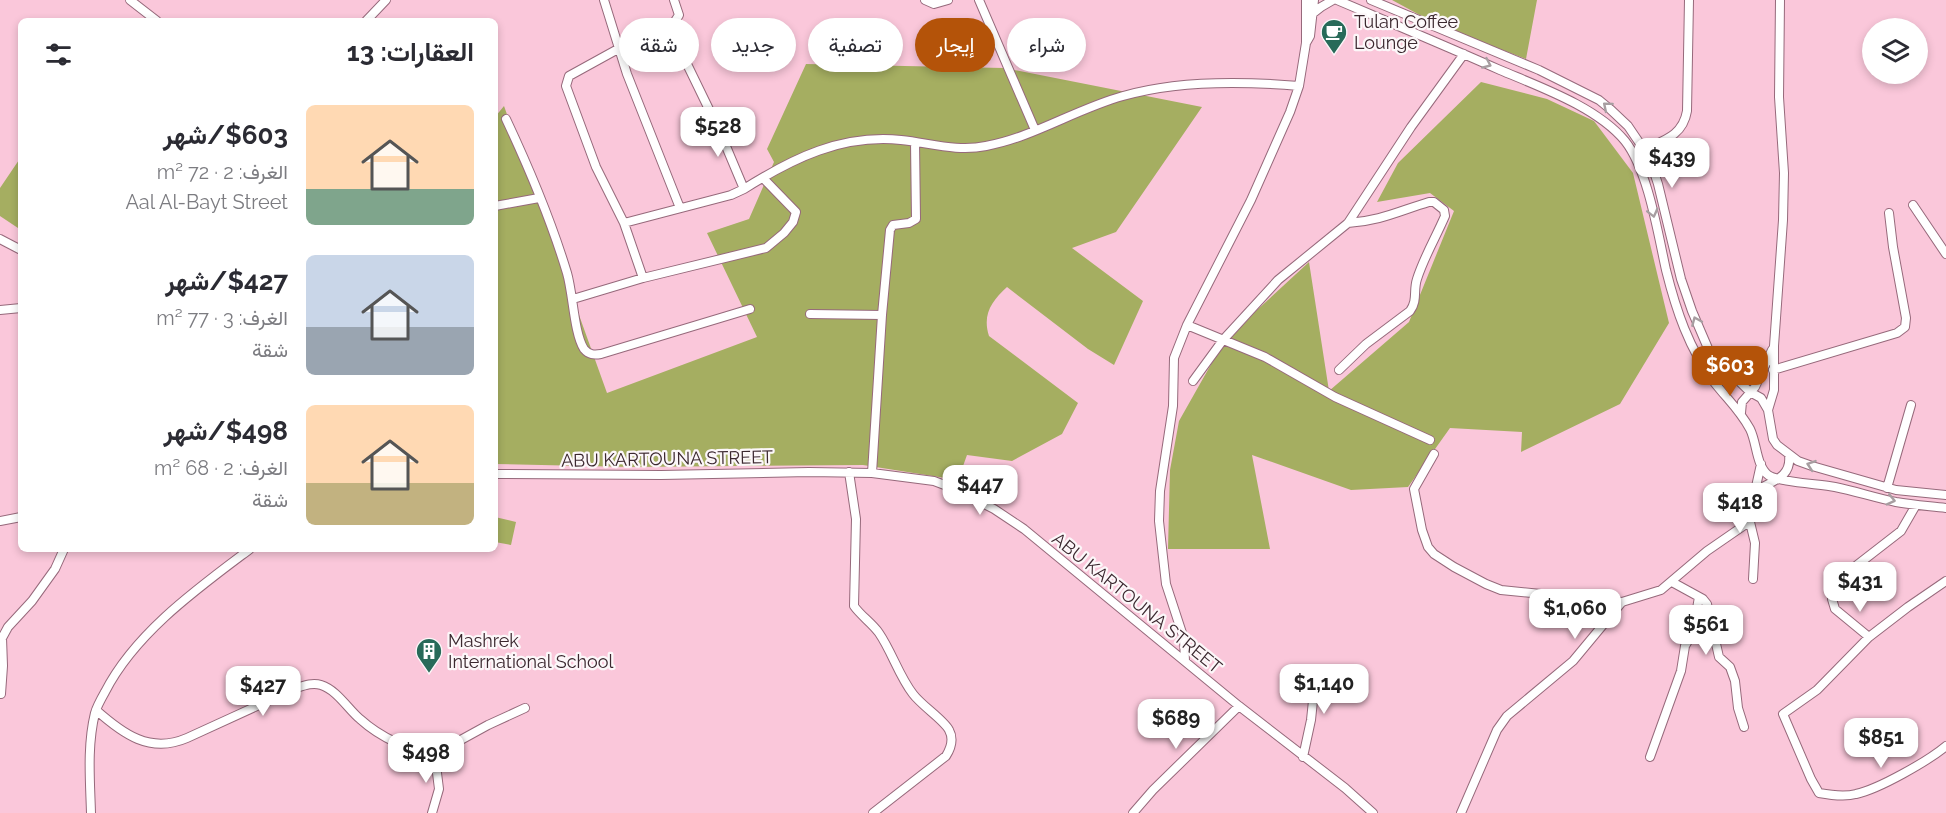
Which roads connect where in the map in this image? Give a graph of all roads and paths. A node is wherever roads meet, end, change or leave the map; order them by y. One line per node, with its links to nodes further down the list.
1 (130, 0): 16 (street)
2 (386, 0): 17 (street)
3 (604, 0): 19 (street)
4 (674, 0): 18 (street)
5 (925, 0): 6 (street)
6 (948, 0)
7 (979, 0): 24 (street)
8 (1300, 0): 15 (street)
9 (1306, 0): 15 (street)
10 (1314, 0): 15 (street)
11 (1335, 0): 15 (street); 20 (street)
12 (1371, 0): 26 (street, one-way to 12)
13 (1689, 0): 26 (street)
14 (1780, 0): 48 (street)
15 (1309, 14): 22 (street)
16 (153, 18)
17 (369, 18)
18 (677, 18)
19 (618, 49): 32 (street); 34 (street)
20 (1464, 54): 35 (street); 55 (street, one-way to 55)
21 (691, 72): 28 (street)
22 (1299, 86): 24 (street); 46 (street)
23 (506, 118): 29 (street)
24 (1035, 130): 25 (street)
25 (915, 142): 27 (street); 45 (street)
26 (1645, 149): 52 (street, one-way to 26)
27 (763, 178): 28 (street); 39 (street)
28 (744, 189): 32 (street)
29 (539, 198): 30 (street); 40 (street)
30 (498, 205)
31 (1913, 205): 38 (street)
32 (680, 208): 34 (street)
33 (1889, 213): 50 (street)
34 (624, 223): 39 (street)
35 (1348, 223): 47 (street); 49 (street)
36 (0, 239): 37 (street)
37 (18, 248)
38 (1946, 254)
39 (643, 278): 40 (street)
40 (573, 299): 42 (street)
41 (18, 308): 43 (street)
42 (750, 309)
43 (0, 310)
44 (810, 314): 45 (street)
45 (882, 315): 61 (street)
46 (1187, 325): 47 (street); 80 (street)
47 (1223, 340): 51 (street); 56 (street)
48 (1774, 346): 50 (street); 52 (street)
49 (1339, 370)
50 (1773, 370): 54 (street)
51 (1193, 381)
52 (1750, 392): 54 (street); 55 (street)
53 (1911, 405): 64 (street)
54 (1768, 410): 58 (street)
55 (1741, 415): 59 (street)
56 (1430, 440)
57 (1434, 454): 78 (street)
58 (1789, 455): 63 (street); 64 (street, one-way to 58)
59 (1761, 464): 63 (street); 65 (street)
60 (849, 472): 61 (street, ABU KARTOUNA STREET); 62 (street, ABU KARTOUNA STREET); 93 (street)
61 (872, 473): 80 (street, ABU KARTOUNA STREET)
62 (498, 474)
63 (1778, 479): 65 (street); 67 (street, one-way to 67)
64 (1887, 488): 66 (street)
65 (1753, 493): 71 (street)
66 (1946, 495)
67 (1916, 505): 68 (street); 79 (street)
68 (1946, 508)
69 (18, 518): 70 (street)
70 (0, 521)
71 (1749, 522): 74 (street); 76 (street)
72 (63, 552): 82 (street)
73 (246, 552): 85 (street)
74 (1753, 579)
75 (1946, 580): 79 (street)
76 (1672, 582): 77 (street); 78 (street)
77 (1700, 597): 86 (street); 90 (street)
78 (1622, 602): 96 (street)
79 (1869, 637): 87 (street)
80 (1185, 661): 83 (street, ABU KARTOUNA STREET)
81 (1337, 672): 89 (street)
82 (1, 694)
83 (1239, 706): 89 (street, ABU KARTOUNA STREET); 94 (street)
84 (525, 708): 88 (street)
85 (96, 710): 88 (street); 91 (street)
86 (1744, 727)
87 (1946, 746)
88 (435, 757): 92 (street)
89 (1303, 757): 95 (street, ABU KARTOUNA STREET)
90 (1650, 757)
91 (91, 813)
92 (432, 813)
93 (873, 813)
94 (1133, 813)
95 (1373, 813)
96 (1461, 813)

